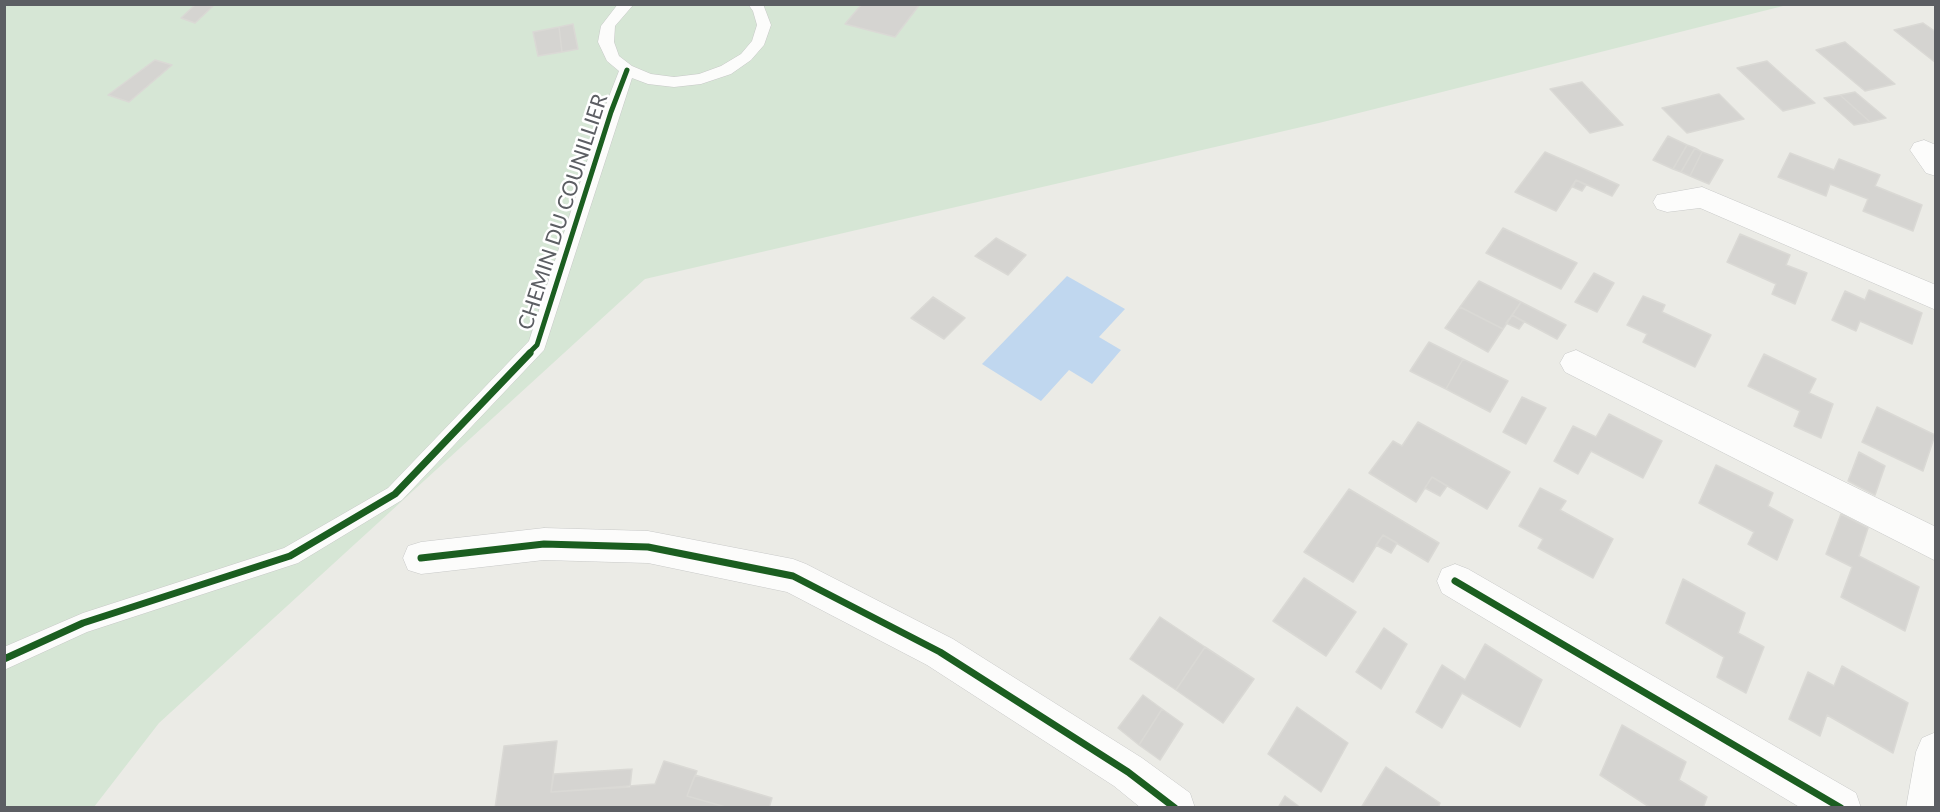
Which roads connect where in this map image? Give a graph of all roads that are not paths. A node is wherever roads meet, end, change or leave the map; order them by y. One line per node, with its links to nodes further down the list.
1 (627, 4): 3 (lane)
2 (756, 4): 3 (lane)
3 (627, 70): 10 (lane, CHEMIN DU COUNILLIER)
4 (1667, 201): 5 (street)
5 (1935, 297)
6 (1576, 363): 7 (street)
7 (1935, 545)
8 (421, 558): 12 (street)
9 (1455, 581): 13 (street)
10 (4, 659)
11 (1935, 752): 14 (street)
12 (1175, 807)
13 (1841, 807)
14 (1927, 807)

